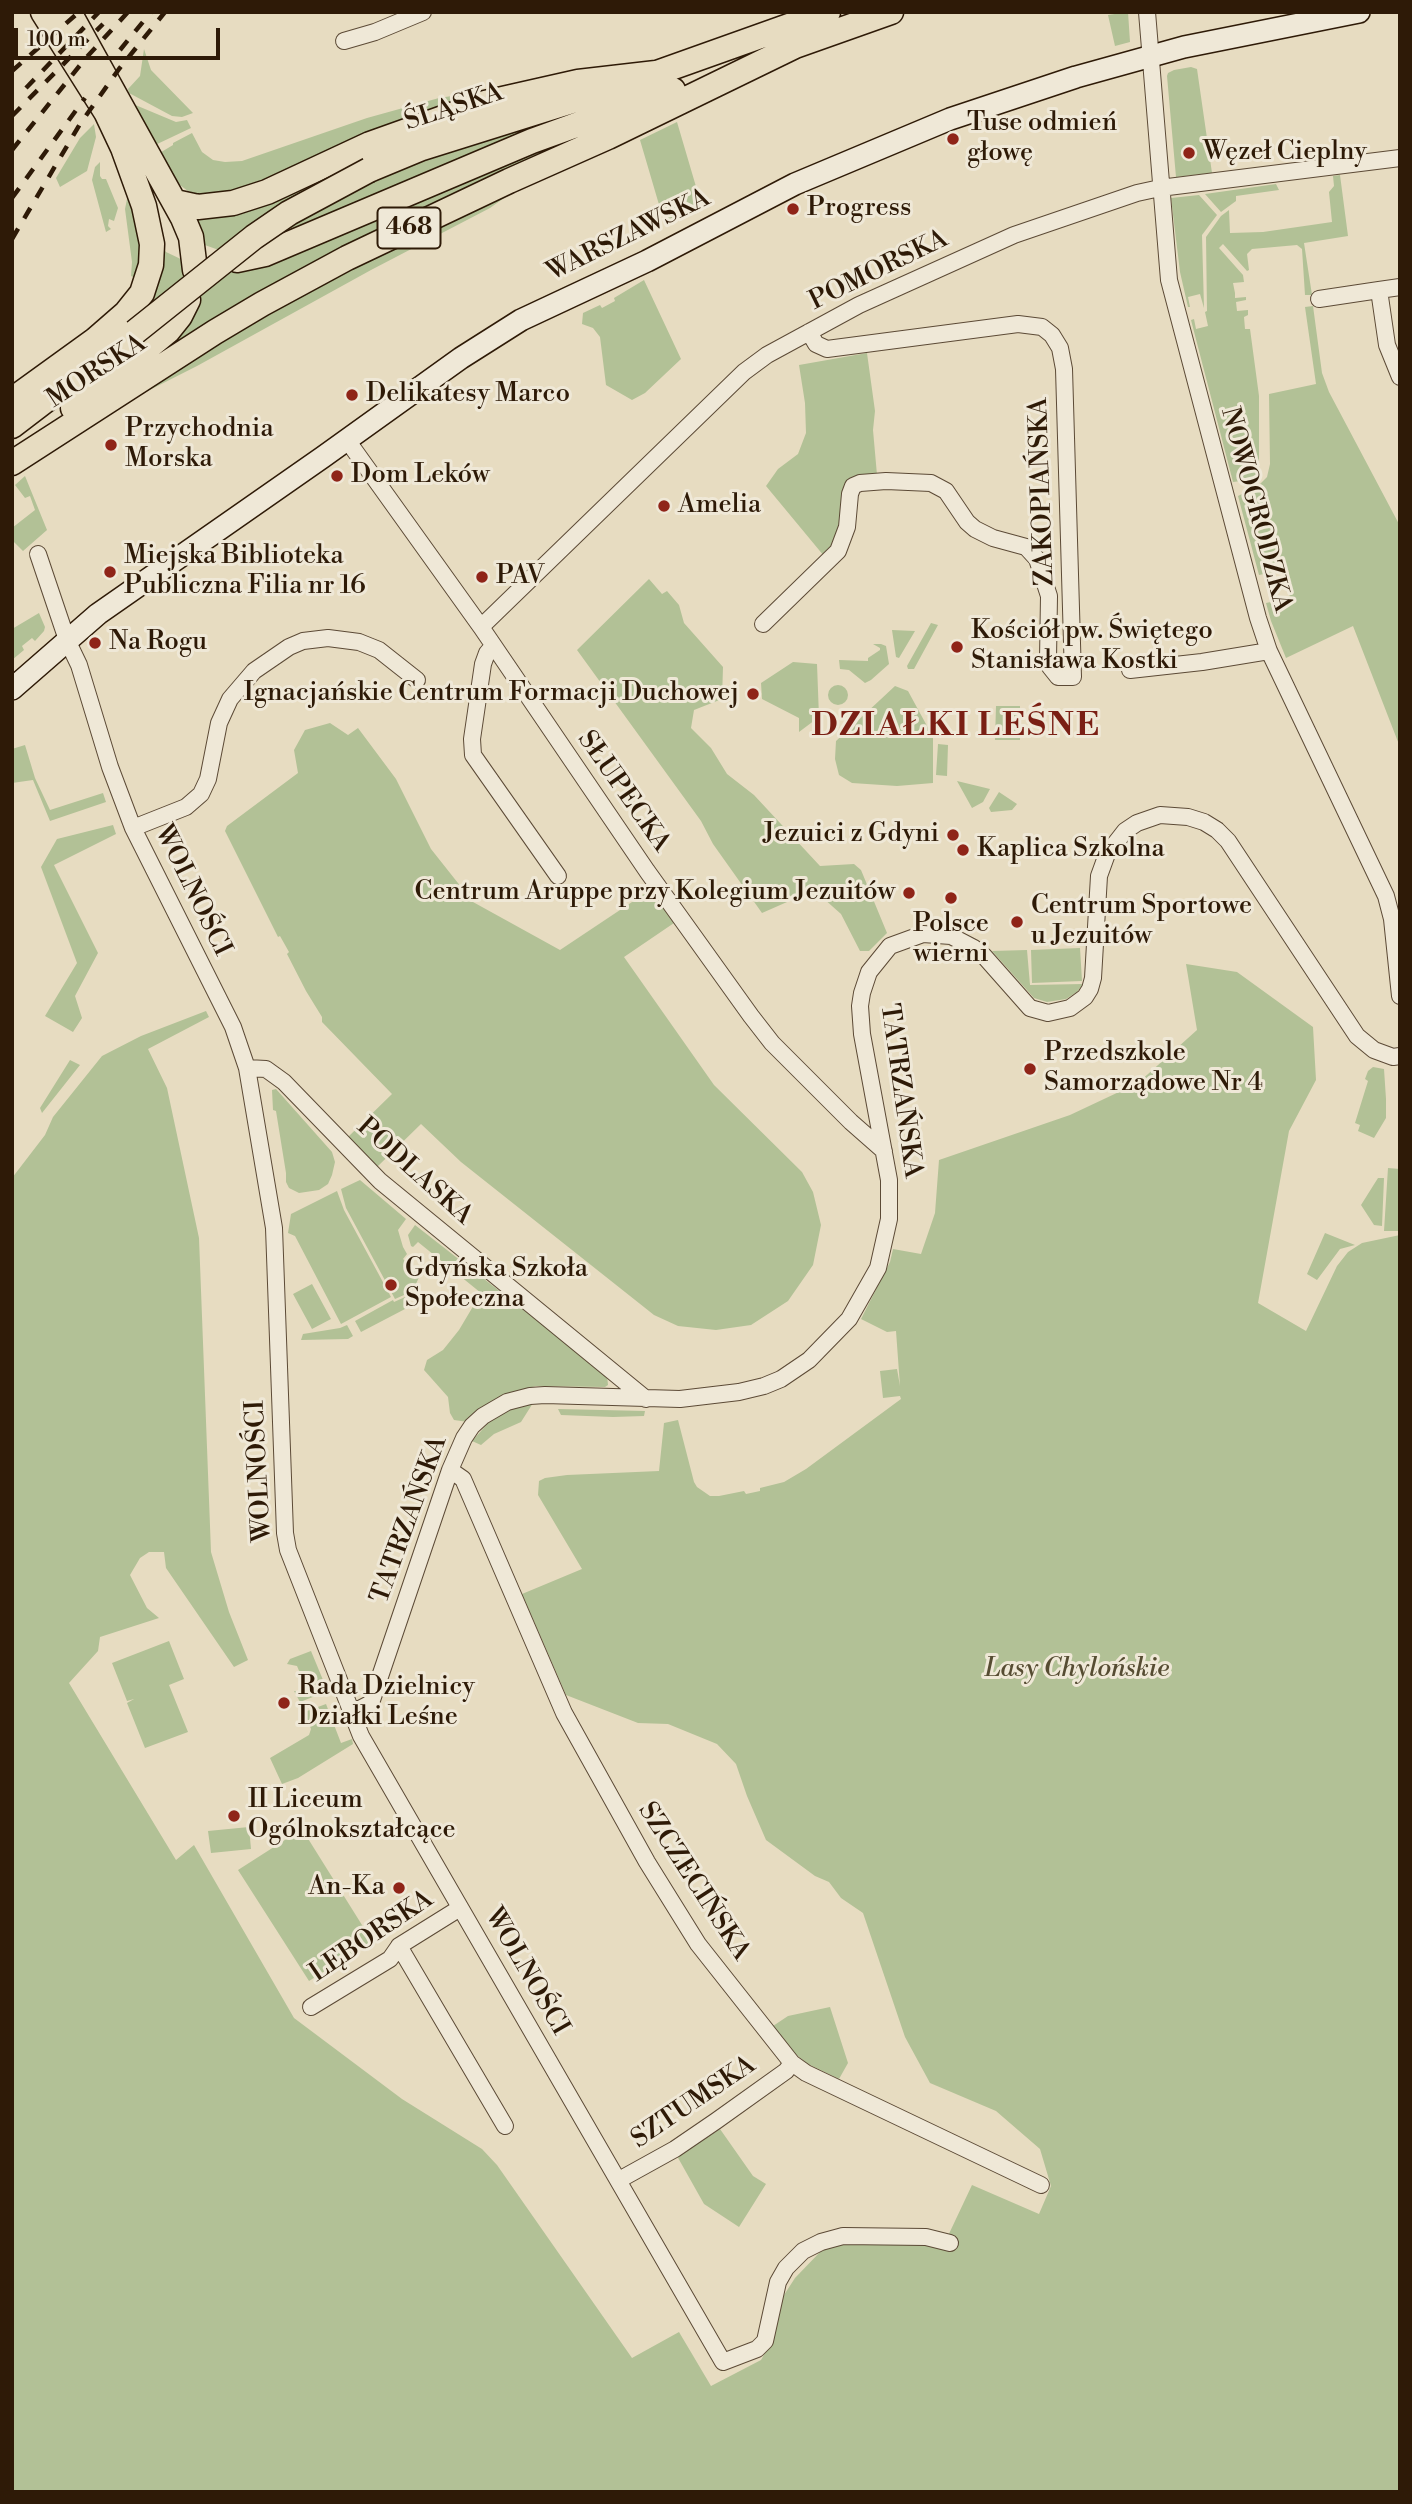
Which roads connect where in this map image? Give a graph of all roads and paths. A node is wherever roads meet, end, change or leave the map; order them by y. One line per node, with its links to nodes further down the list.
1 (43, 12): 15 (main road)
2 (69, 12): 14 (main road)
3 (423, 12): 8 (street)
4 (828, 12): 11 (main road, ŚLĄSKA / 468)
5 (891, 12): 9 (main road, 468)
6 (1147, 12): 10 (street, NOWOGRODZKA)
7 (1359, 12): 10 (street, WARSZAWSKA)
8 (344, 41)
9 (795, 46): 16 (main road); 27 (main road, MORSKA / 468)
10 (1150, 56): 13 (street, NOWOGRODZKA); 26 (street, WARSZAWSKA)
11 (656, 73): 14 (main road); 21 (main road, ŚLĄSKA / 468, bridge)
12 (1400, 158): 13 (street, POMORSKA)
13 (1160, 188): 22 (street, POMORSKA); 33 (street, NOWOGRODZKA)
14 (174, 202): 15 (main road)
15 (145, 206): 24 (main road)
16 (237, 260)
17 (1400, 287): 18 (street)
18 (1379, 290): 19 (street); 23 (street)
19 (1319, 299)
20 (188, 300): 27 (main road)
21 (135, 332): 25 (main road, MORSKA / 468)
22 (810, 332): 29 (street, ZAKOPIAŃSKA); 30 (street, POMORSKA)
23 (1400, 377)
24 (12, 400)
25 (12, 426)
26 (346, 440): 30 (street, SŁUPECKA); 31 (street, WARSZAWSKA)
27 (18, 459)
28 (38, 554): 31 (street, WOLNOŚCI)
29 (763, 624)
30 (481, 627): 32 (street, SŁUPECKA)
31 (67, 640): 36 (street, WARSZAWSKA); 37 (street, WOLNOŚCI)
32 (493, 646): 38 (street); 42 (street, SŁUPECKA)
33 (1269, 651): 34 (street); 39 (street, NOWOGRODZKA)
34 (1130, 670)
35 (417, 680): 37 (street)
36 (12, 689)
37 (133, 828): 41 (street, WOLNOŚCI)
38 (558, 876)
39 (1400, 996)
40 (1400, 1056): 42 (street, TATRZAŃSKA)
41 (247, 1068): 43 (street, PODLASKA); 45 (street, WOLNOŚCI)
42 (884, 1151): 43 (street, TATRZAŃSKA)
43 (646, 1399): 44 (street, TATRZAŃSKA)
44 (450, 1470): 45 (street, TATRZAŃSKA); 49 (street, SZCZECIŃSKA)
45 (352, 1713): 46 (street, WOLNOŚCI)
46 (460, 1908): 47 (street, LĘBORSKA); 51 (street, WOLNOŚCI)
47 (399, 1946): 48 (street, LĘBORSKA); 50 (street)
48 (311, 2007)
49 (792, 2063): 51 (street, SZTUMSKA); 52 (street, SZCZECIŃSKA)
50 (505, 2126)
51 (619, 2180): 53 (street, WOLNOŚCI)
52 (1041, 2185)
53 (950, 2243)

